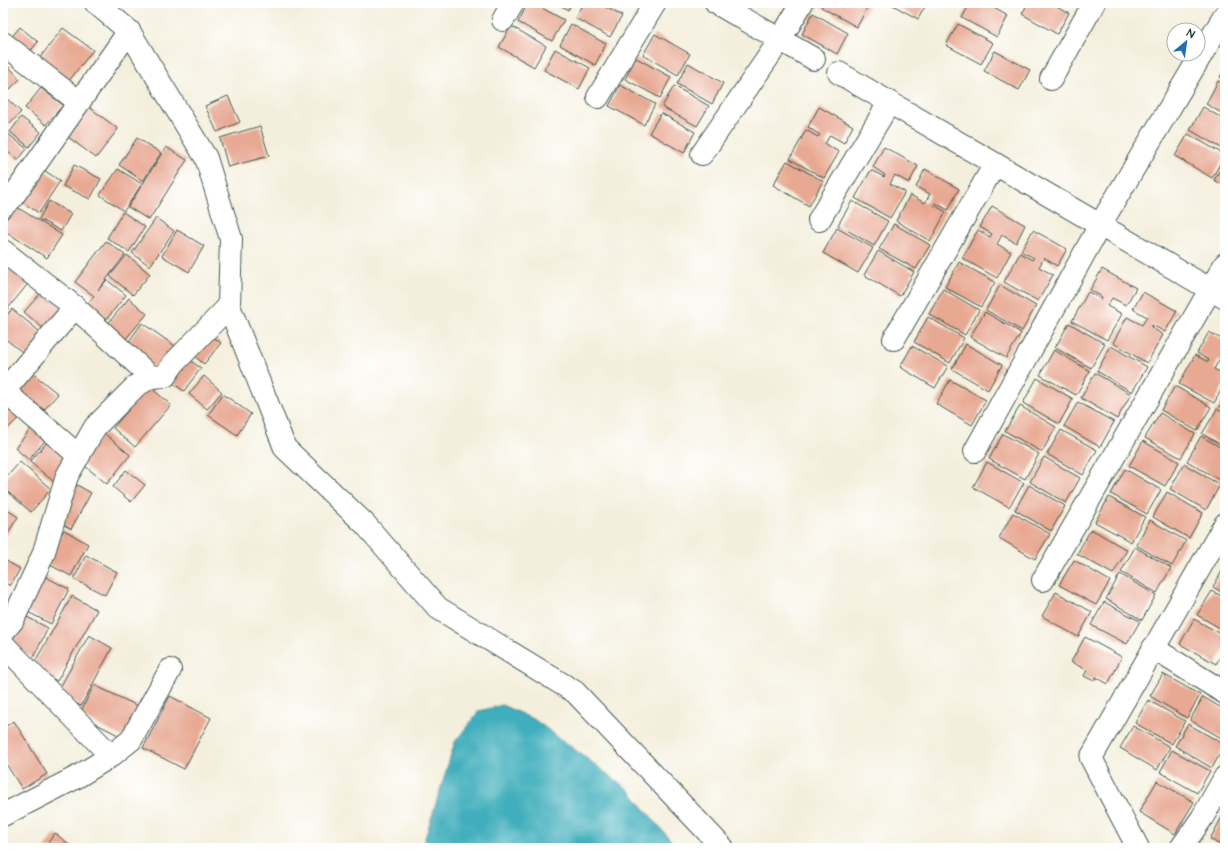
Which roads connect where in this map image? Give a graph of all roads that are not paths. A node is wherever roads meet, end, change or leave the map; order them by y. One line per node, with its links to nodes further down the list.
1 (655, 3): 13 (street)
2 (716, 3): 8 (street)
3 (802, 3): 8 (street)
4 (1094, 3): 12 (street)
5 (105, 5): 7 (street)
6 (1225, 15): 20 (street)
7 (129, 31): 14 (street); 24 (street)
8 (780, 40): 10 (street); 16 (street)
9 (3, 43): 14 (street)
10 (814, 59)
11 (839, 73): 15 (street)
12 (1051, 79)
13 (598, 97)
14 (79, 102): 18 (street)
15 (889, 103): 17 (street); 19 (street)
16 (702, 154)
17 (995, 164): 20 (street); 26 (street)
18 (3, 206)
19 (819, 220)
20 (1100, 225): 23 (street); 28 (street)
21 (3, 251): 25 (street)
22 (1225, 264): 23 (street)
23 (1218, 294): 31 (street)
24 (229, 306): 27 (street); 40 (street)
25 (75, 307): 27 (street); 29 (street)
26 (894, 339)
27 (152, 377): 29 (street)
28 (974, 451)
29 (79, 456): 32 (street)
30 (1225, 524): 34 (street)
31 (1042, 580)
32 (3, 632)
33 (3, 644): 37 (street)
34 (1153, 648): 36 (street); 41 (street)
35 (170, 670): 37 (street)
36 (1225, 693)
37 (111, 756): 39 (street)
38 (1225, 777): 42 (street)
39 (3, 815)
40 (723, 848)
41 (1138, 848)
42 (1181, 848)

